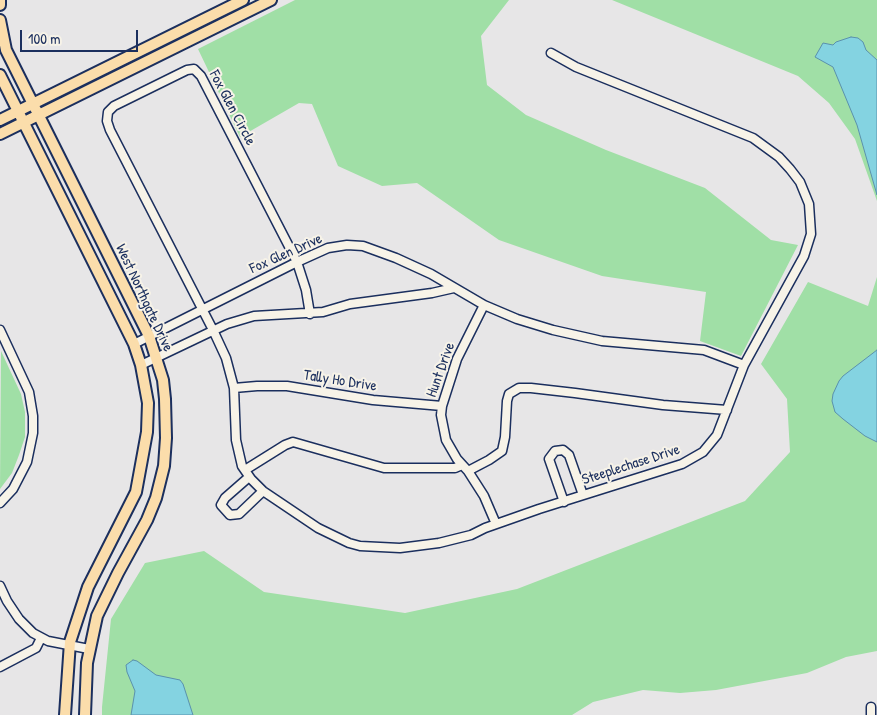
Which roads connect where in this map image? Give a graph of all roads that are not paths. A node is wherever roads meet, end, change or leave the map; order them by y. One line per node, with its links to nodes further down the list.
1 (0, 0): 4 (main road)
2 (243, 0): 8 (main road)
3 (271, 0): 10 (main road)
4 (0, 5)
5 (0, 20): 8 (main road, West Northgate Drive)
6 (551, 53): 24 (street, Steeplechase Drive)
7 (0, 75): 9 (main road, West Northgate Drive)
8 (32, 104): 9 (main road); 10 (main road, West Northgate Drive)
9 (18, 111): 11 (main road); 12 (main road, West Northgate Drive)
10 (38, 116): 12 (main road); 21 (main road, West Northgate Drive)
11 (0, 120)
12 (24, 122): 13 (main road); 22 (main road, West Northgate Drive)
13 (0, 134)
14 (297, 262): 15 (street, Fox Glen Drive); 17 (street, Fox Glen Drive); 17 (street, Fox Glen Circle); 18 (street, Fox Glen Circle)
15 (454, 288): 16 (street, Fox Glen Drive); 18 (street)
16 (484, 305): 24 (street, Fox Glen Drive); 27 (street, Hunt Drive)
17 (202, 309): 19 (street, Steeplechase Drive); 21 (street, Fox Glen Drive)
18 (310, 314): 19 (street)
19 (213, 330): 23 (street); 26 (street, Steeplechase Drive)
20 (1, 335): 34 (street)
21 (149, 336): 22 (street, Fox Glen Drive); 23 (main road, West Northgate Drive)
22 (134, 344): 25 (main road, West Northgate Drive)
23 (157, 358): 25 (street); 40 (main road, West Northgate Drive)
24 (744, 364): 28 (street, Steeplechase Drive)
25 (141, 365): 39 (main road, West Northgate Drive)
26 (234, 388): 27 (street, Tally Ho Drive); 30 (street, Steeplechase Drive)
27 (442, 406): 29 (street, Hunt Drive)
28 (727, 410): 29 (street); 32 (street, Steeplechase Drive)
29 (465, 468): 30 (street); 35 (street, Hunt Drive)
30 (247, 473): 31 (street, Steeplechase Drive); 31 (street)
31 (263, 492): 35 (street, Steeplechase Drive)
32 (583, 495): 33 (street, Steeplechase Drive); 33 (street)
33 (564, 502): 35 (street, Steeplechase Drive)
34 (0, 503)
35 (496, 524)
36 (0, 586): 37 (street)
37 (4, 603): 38 (street)
38 (41, 638): 39 (street); 41 (street)
39 (70, 646): 40 (street); 42 (main road, West Northgate Drive)
40 (89, 649): 43 (main road, West Northgate Drive)
41 (0, 667)
42 (65, 715)
43 (85, 715)

